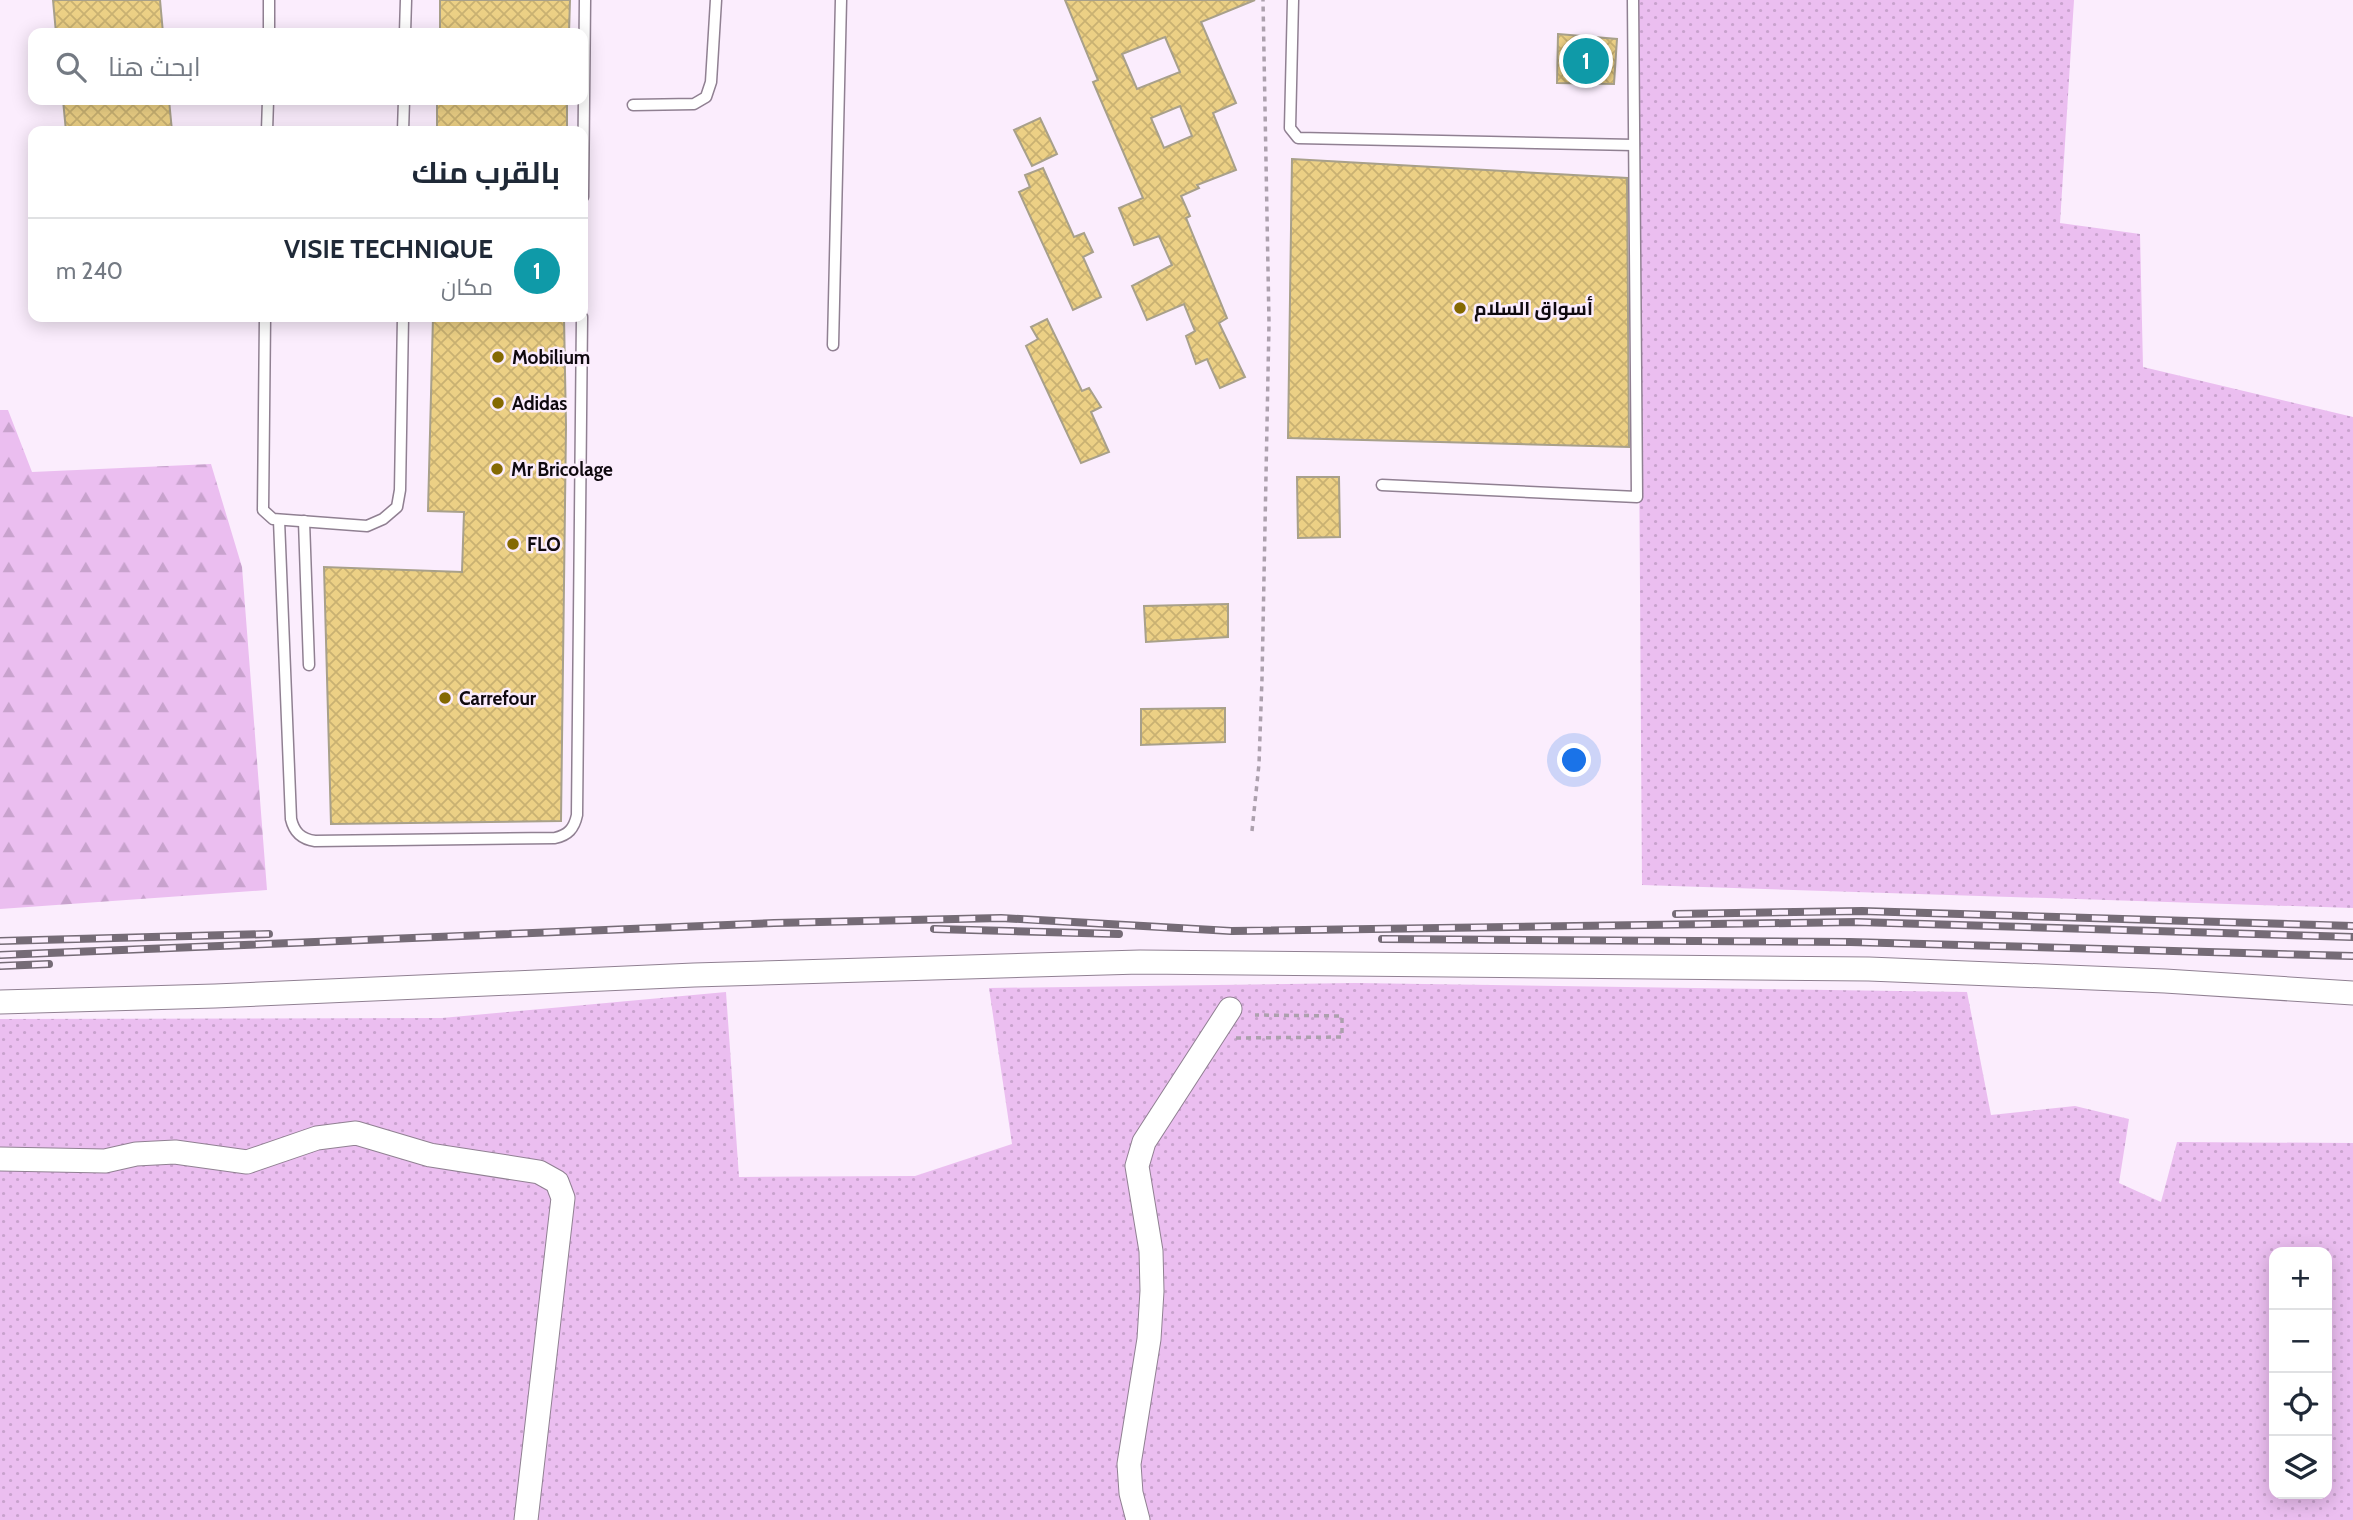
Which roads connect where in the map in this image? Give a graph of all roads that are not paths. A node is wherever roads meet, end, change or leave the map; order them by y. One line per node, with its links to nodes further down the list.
1 (269, 0): 8 (lane)
2 (406, 0): 9 (lane)
3 (585, 0): 10 (lane)
4 (716, 0): 14 (lane)
5 (841, 0): 22 (lane)
6 (1293, 0): 18 (lane)
7 (1633, 0): 18 (lane)
8 (269, 28)
9 (405, 28)
10 (585, 28)
11 (268, 105): 15 (lane)
12 (404, 105): 16 (lane)
13 (584, 105): 17 (lane)
14 (633, 105)
15 (267, 126)
16 (404, 126)
17 (584, 126)
18 (1634, 145): 23 (lane)
19 (265, 322): 24 (lane)
20 (403, 322): 25 (lane)
21 (582, 322): 24 (lane)
22 (833, 345)
23 (1382, 485)
24 (279, 520): 25 (lane)
25 (304, 522): 26 (lane)
26 (309, 665)
27 (2353, 993): 28 (street)
28 (0, 1002)
29 (1230, 1009): 32 (street)
30 (0, 1159): 31 (street)
31 (526, 1520)
32 (1138, 1520)

